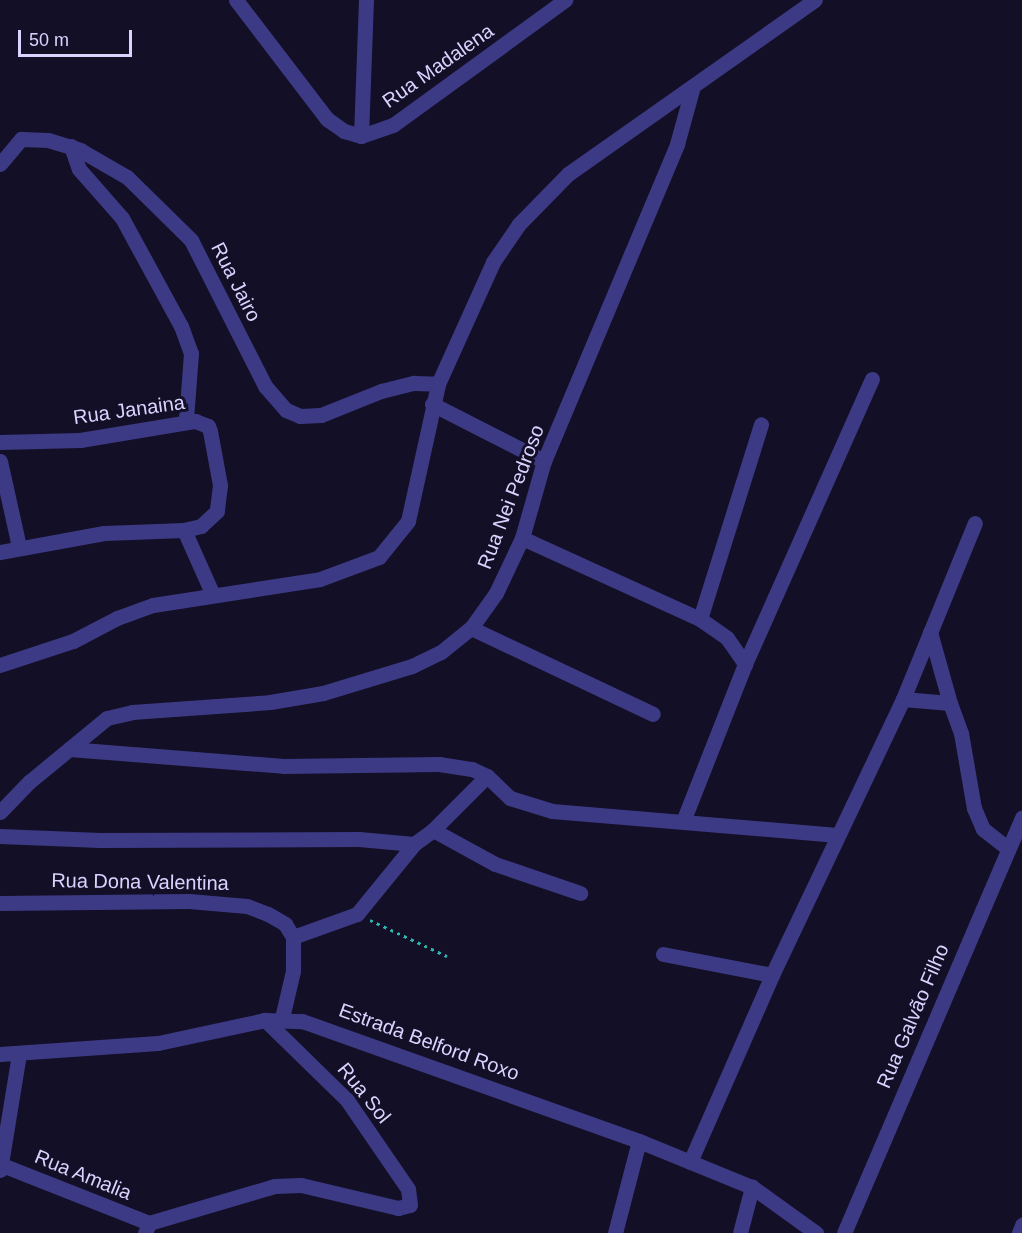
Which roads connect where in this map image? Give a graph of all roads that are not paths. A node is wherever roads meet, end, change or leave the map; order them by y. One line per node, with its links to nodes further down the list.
1 (236, 0): 6 (street)
2 (366, 0): 6 (street)
3 (565, 0): 6 (street, Rua Madalena)
4 (815, 0): 5 (street)
5 (692, 90): 10 (street); 15 (street, Rua Nei Pedroso)
6 (361, 136)
7 (70, 146): 8 (street, Rua Jairo); 10 (street, Rua Jairo); 12 (street)
8 (0, 164)
9 (872, 379): 26 (street)
10 (438, 384): 11 (street)
11 (432, 404): 15 (street); 22 (street)
12 (186, 420): 14 (street, Rua Janaina); 18 (street, Rua Janaina)
13 (760, 424): 23 (street)
14 (0, 442)
15 (544, 460): 19 (street, Rua Nei Pedroso)
16 (0, 461): 20 (street)
17 (975, 523): 25 (street)
18 (184, 530): 20 (street, Rua Janaina); 22 (street)
19 (522, 538): 23 (street); 24 (street, Rua Nei Pedroso)
20 (19, 547): 21 (street, Rua Janaina)
21 (0, 552)
22 (212, 593): 27 (street)
23 (700, 619): 26 (street)
24 (471, 628): 30 (street); 31 (street, Rua Nei Pedroso)
25 (930, 632): 28 (street); 29 (street)
26 (745, 664): 35 (street)
27 (0, 665)
28 (903, 699): 29 (street); 37 (street)
29 (950, 702): 40 (street)
30 (653, 714)
31 (69, 749): 32 (street); 33 (street, Rua Nei Pedroso)
32 (487, 776): 35 (street); 36 (street)
33 (0, 812)
34 (1022, 817): 40 (street, Rua Galvão Filho)
35 (683, 821): 37 (street)
36 (433, 830): 39 (street); 41 (street)
37 (837, 835): 45 (street)
38 (0, 836): 39 (street)
39 (414, 844): 43 (street)
40 (1007, 848): 59 (street, Rua Galvão Filho)
41 (580, 893)
42 (0, 903): 43 (street, Rua Dona Valentina)
43 (292, 937): 46 (street)
44 (663, 954): 45 (street)
45 (772, 975): 51 (street)
46 (282, 1018): 47 (street, Estrada Belford Roxo); 50 (street, Estrada Belford Roxo)
47 (265, 1020): 49 (street, Estrada Belford Roxo); 55 (street, Rua Sol)
48 (0, 1054): 49 (street, Estrada Belford Roxo)
49 (19, 1054): 52 (street)
50 (639, 1141): 51 (street, Estrada Belford Roxo); 56 (street)
51 (690, 1162): 53 (street, Estrada Belford Roxo)
52 (1, 1167): 55 (street, Rua Amalia)
53 (752, 1187): 57 (street); 58 (street, Estrada Belford Roxo)
54 (1022, 1225): 60 (street)
55 (147, 1228)
56 (615, 1233)
57 (740, 1233)
58 (816, 1233)
59 (844, 1233)
60 (1019, 1233)

